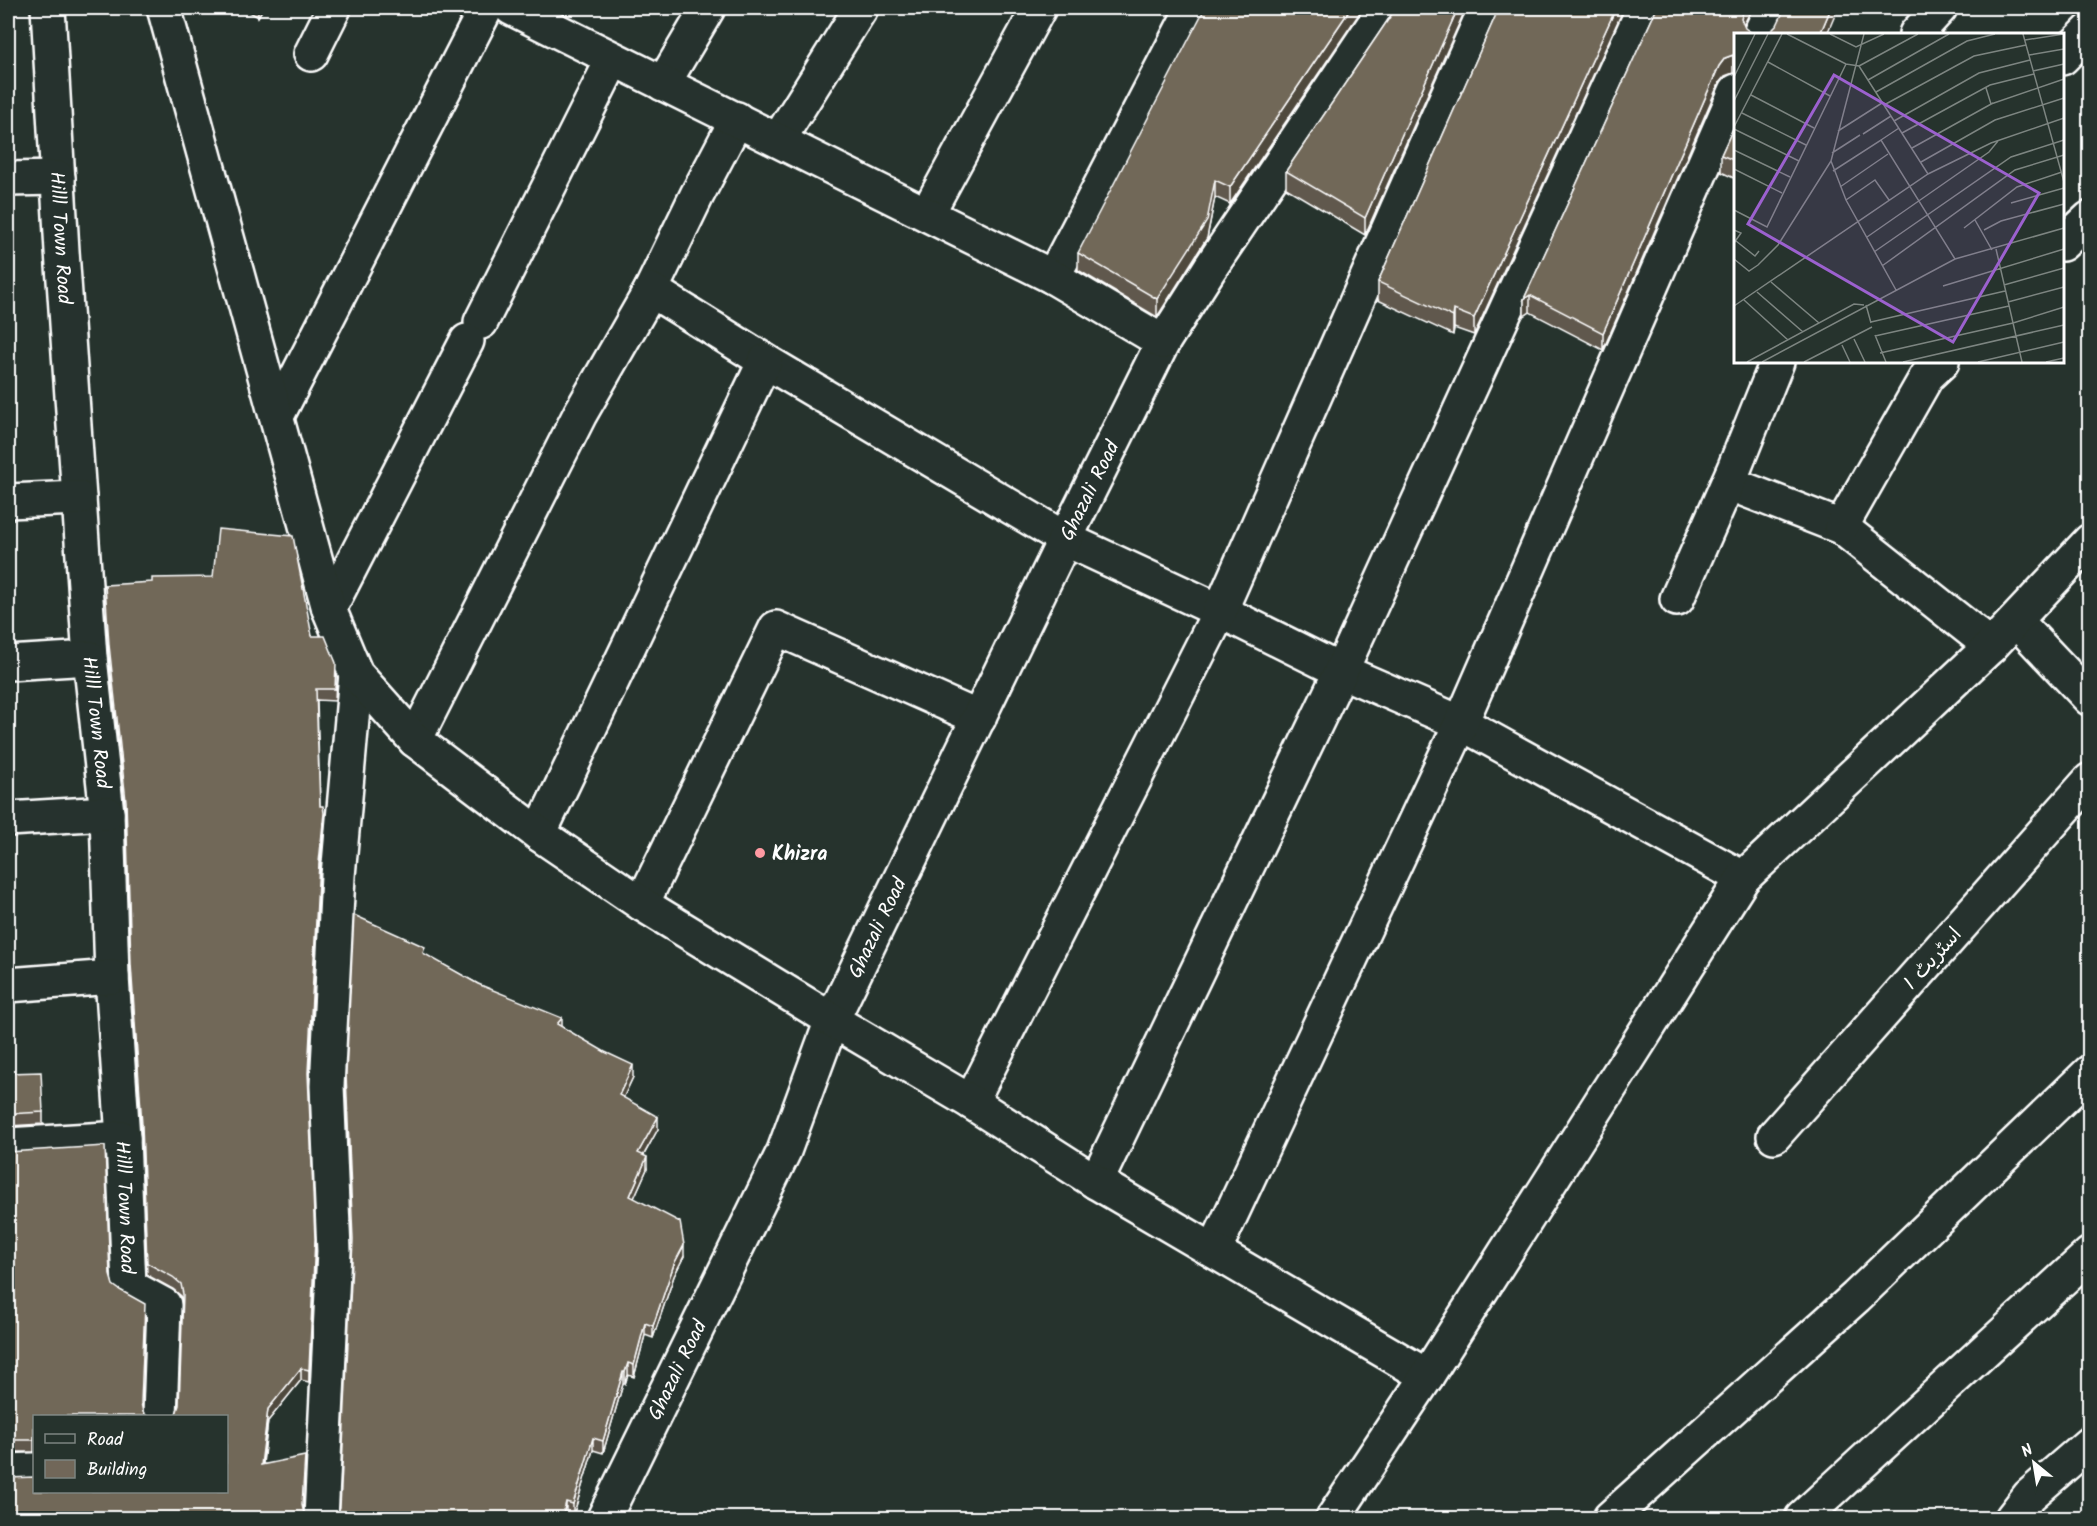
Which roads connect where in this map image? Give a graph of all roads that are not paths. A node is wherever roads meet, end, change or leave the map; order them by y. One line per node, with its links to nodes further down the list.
1 (48, 8): 24 (street, Hilll Town Road)
2 (164, 8): 35 (street)
3 (333, 8): 17 (street)
4 (506, 8): 19 (street); 35 (street)
5 (708, 8): 20 (street)
6 (861, 8): 23 (street)
7 (1038, 8): 26 (street)
8 (1193, 8): 29 (street)
9 (1385, 8): 31 (street, Ghazali Road)
10 (1486, 8): 44 (street)
11 (1644, 8): 49 (street)
12 (1772, 8): 15 (street)
13 (1940, 8): 16 (street)
14 (2090, 30): 18 (street)
15 (1760, 33)
16 (1917, 33)
17 (311, 54)
18 (2064, 56)
19 (613, 59): 20 (street); 43 (street)
20 (663, 84): 22 (street)
21 (1734, 96): 53 (street)
22 (737, 119): 23 (street); 30 (street)
23 (779, 140): 26 (street)
24 (58, 178): 25 (street); 37 (street, Hilll Town Road)
25 (8, 179)
26 (927, 214): 29 (street)
27 (2090, 218): 28 (street)
28 (2064, 242)
29 (1053, 277): 31 (street)
30 (651, 290): 32 (street); 54 (street)
31 (1163, 342): 40 (street, Ghazali Road)
32 (765, 361): 40 (street); 58 (street)
33 (1777, 363): 36 (street)
34 (1941, 363): 39 (street)
35 (277, 416): 43 (street)
36 (1728, 483): 39 (street); 42 (street)
37 (79, 498): 38 (street); 47 (street, Hilll Town Road)
38 (8, 501)
39 (1841, 527): 46 (street)
40 (1065, 539): 44 (street); 52 (street, Ghazali Road)
41 (2090, 541): 45 (street)
42 (1677, 599)
43 (329, 609): 50 (street)
44 (1220, 611): 49 (street); 65 (street)
45 (2016, 621): 46 (street); 51 (street)
46 (1991, 646): 59 (street)
47 (90, 658): 48 (street); 56 (street, Hilll Town Road)
48 (8, 663)
49 (1341, 671): 53 (street); 69 (street)
50 (356, 674): 54 (street); 77 (street)
51 (2090, 699)
52 (979, 718): 60 (street); 63 (street, Ghazali Road)
53 (1461, 723): 59 (street); 70 (street)
54 (415, 741): 58 (street)
55 (2090, 780): 66 (street, اسٹریٹ 1)
56 (107, 813): 57 (street); 61 (street, Hilll Town Road)
57 (8, 819)
58 (539, 834): 60 (street)
59 (1743, 878): 72 (street)
60 (642, 904): 63 (street)
61 (112, 977): 62 (street); 67 (street, Hilll Town Road)
62 (8, 985)
63 (832, 1020): 65 (street); 78 (street, Ghazali Road)
64 (2090, 1072): 80 (street)
65 (971, 1102): 69 (street)
66 (1774, 1136)
67 (123, 1138): 68 (street); 73 (street, Hilll Town Road)
68 (8, 1145)
69 (1096, 1182): 70 (street)
70 (1214, 1251): 72 (street)
71 (2090, 1254): 81 (street)
72 (1427, 1376): 79 (street)
73 (160, 1415)
74 (2090, 1443): 82 (street)
75 (33, 1470): 76 (street)
76 (8, 1471)
77 (321, 1518)
78 (604, 1518)
79 (1333, 1518)
80 (1610, 1518)
81 (1802, 1518)
82 (2012, 1518)

